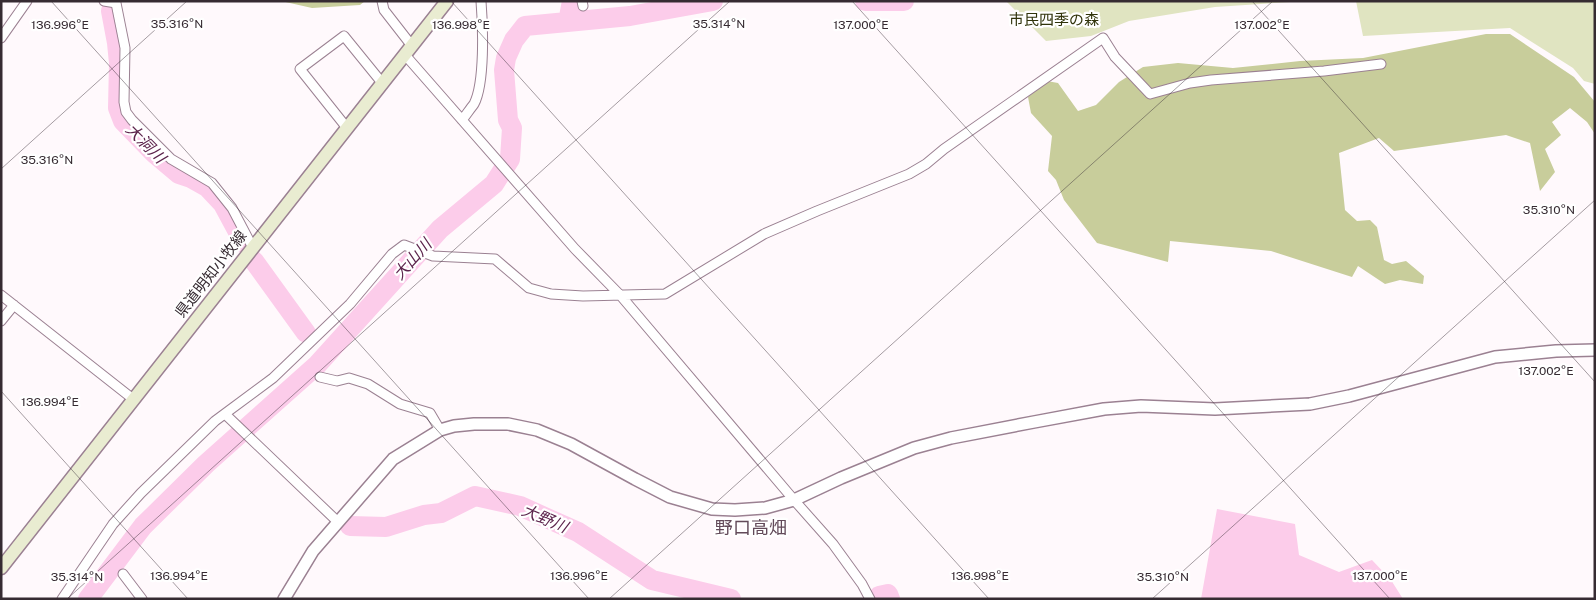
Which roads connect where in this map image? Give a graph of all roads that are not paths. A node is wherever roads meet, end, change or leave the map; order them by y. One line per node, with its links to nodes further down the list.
1 (27, 1): 7 (street)
2 (104, 1): 6 (street)
3 (382, 1): 8 (street)
4 (447, 1): 8 (main road, 県道明知小牧線)
5 (480, 1): 11 (street)
6 (116, 2): 13 (street)
7 (1, 38)
8 (409, 51): 10 (main road, 県道明知小牧線); 11 (street)
9 (1381, 64): 15 (street)
10 (383, 84): 12 (main road, 県道明知小牧線); 12 (street)
11 (462, 120): 15 (street)
12 (347, 128): 13 (main road, 県道明知小牧線)
13 (253, 248): 20 (main road, 県道明知小牧線)
14 (1, 295): 16 (street)
15 (621, 296): 21 (street); 23 (street)
16 (14, 305): 17 (street); 20 (street)
17 (1, 320)
18 (1595, 350): 23 (street)
19 (320, 378): 22 (street)
20 (133, 399): 25 (main road, 県道明知小牧線)
21 (228, 417): 24 (street); 27 (street)
22 (440, 430): 23 (street); 24 (street)
23 (794, 500): 30 (street)
24 (338, 522): 29 (street)
25 (1, 568)
26 (123, 574): 28 (street)
27 (62, 599)
28 (142, 599)
29 (284, 599)
30 (870, 599)

